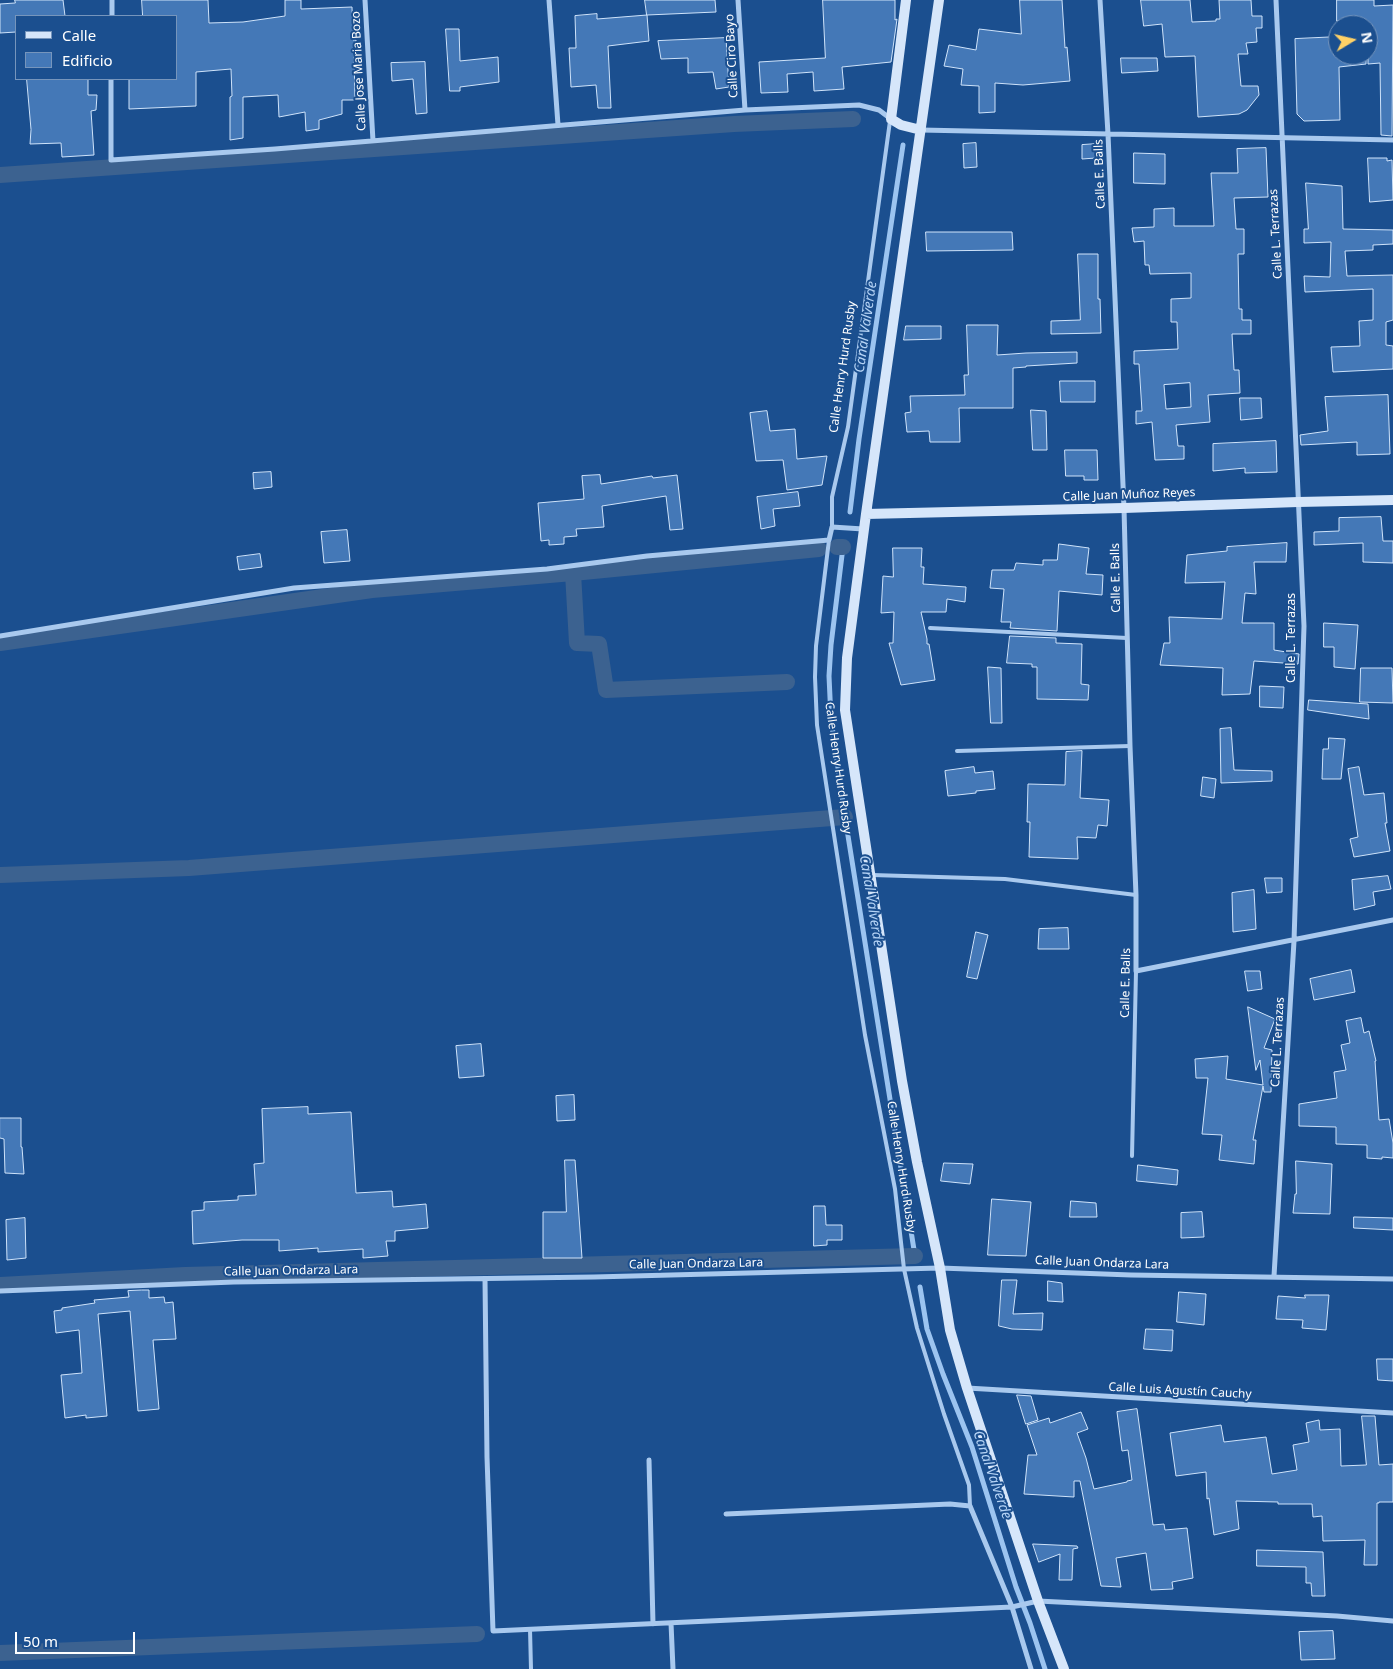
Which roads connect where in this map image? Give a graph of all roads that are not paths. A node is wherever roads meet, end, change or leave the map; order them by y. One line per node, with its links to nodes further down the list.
1 (112, 0): 9 (street)
2 (365, 0): 18 (street, Calle Jose Maria Bozo)
3 (548, 0): 13 (street)
4 (738, 0): 11 (street, Calle Ciro Bayo)
5 (906, 0): 12 (street, Calle Henry Hurd Rusby)
6 (939, 0): 14 (street, Calle Henry Hurd Rusby)
7 (1100, 0): 15 (street, Calle E. Balls)
8 (1276, 0): 16 (street, Calle L. Terrazas)
9 (112, 15)
10 (111, 80): 18 (street)
11 (744, 110): 12 (street); 13 (street)
12 (891, 119): 14 (street); 23 (lane, Calle Henry Hurd Rusby)
13 (558, 125): 18 (street)
14 (921, 130): 15 (street); 22 (street, Calle Henry Hurd Rusby)
15 (1108, 134): 16 (street); 21 (street, Calle E. Balls)
16 (1281, 139): 17 (street); 20 (street, Calle L. Terrazas)
17 (1393, 140)
18 (373, 141)
19 (1393, 500): 20 (street, Calle Juan Muñoz Reyes)
20 (1298, 502): 21 (street, Calle Juan Muñoz Reyes); 34 (street, Calle L. Terrazas)
21 (1124, 508): 22 (street, Calle Juan Muñoz Reyes); 28 (street, Calle E. Balls)
22 (866, 514): 24 (street, Calle Henry Hurd Rusby)
23 (832, 527): 24 (street); 25 (street, Calle Henry Hurd Rusby)
24 (864, 529): 31 (street, Calle Henry Hurd Rusby)
25 (829, 540): 27 (street); 38 (lane, Calle Henry Hurd Rusby)
26 (930, 628): 28 (lane)
27 (0, 636)
28 (1127, 638): 29 (street, Calle E. Balls)
29 (1130, 746): 30 (lane); 32 (street, Calle E. Balls)
30 (957, 751)
31 (870, 875): 32 (lane); 37 (street, Calle Henry Hurd Rusby)
32 (1136, 895): 35 (street, Calle E. Balls)
33 (1393, 920): 34 (street)
34 (1294, 941): 35 (street); 39 (street, Calle L. Terrazas)
35 (1136, 971): 36 (lane, Calle E. Balls)
36 (1132, 1156)
37 (940, 1268): 38 (street, Calle Juan Ondarza Lara); 39 (street, Calle Juan Ondarza Lara); 43 (street, Calle Henry Hurd Rusby)
38 (904, 1269): 40 (street, Calle Juan Ondarza Lara); 46 (lane, Calle Henry Hurd Rusby)
39 (1274, 1276): 41 (street, Calle Juan Ondarza Lara)
40 (485, 1278): 42 (street, Calle Juan Ondarza Lara); 53 (street)
41 (1393, 1279)
42 (0, 1290)
43 (966, 1388): 44 (street, Calle Luis Agustín Cauchy); 48 (street, Calle Henry Hurd Rusby)
44 (1393, 1413)
45 (649, 1460): 52 (street)
46 (970, 1506): 47 (street); 49 (street, Calle Henry Hurd Rusby)
47 (726, 1514)
48 (1038, 1601): 49 (street); 50 (street); 57 (street, Calle Henry Hurd Rusby)
49 (1012, 1607): 51 (street); 56 (street, Calle Henry Hurd Rusby)
50 (1393, 1621)
51 (671, 1623): 52 (street); 55 (street)
52 (653, 1624): 53 (street)
53 (530, 1629): 54 (lane)
54 (531, 1669)
55 (673, 1669)
56 (1031, 1669)
57 (1064, 1669)

